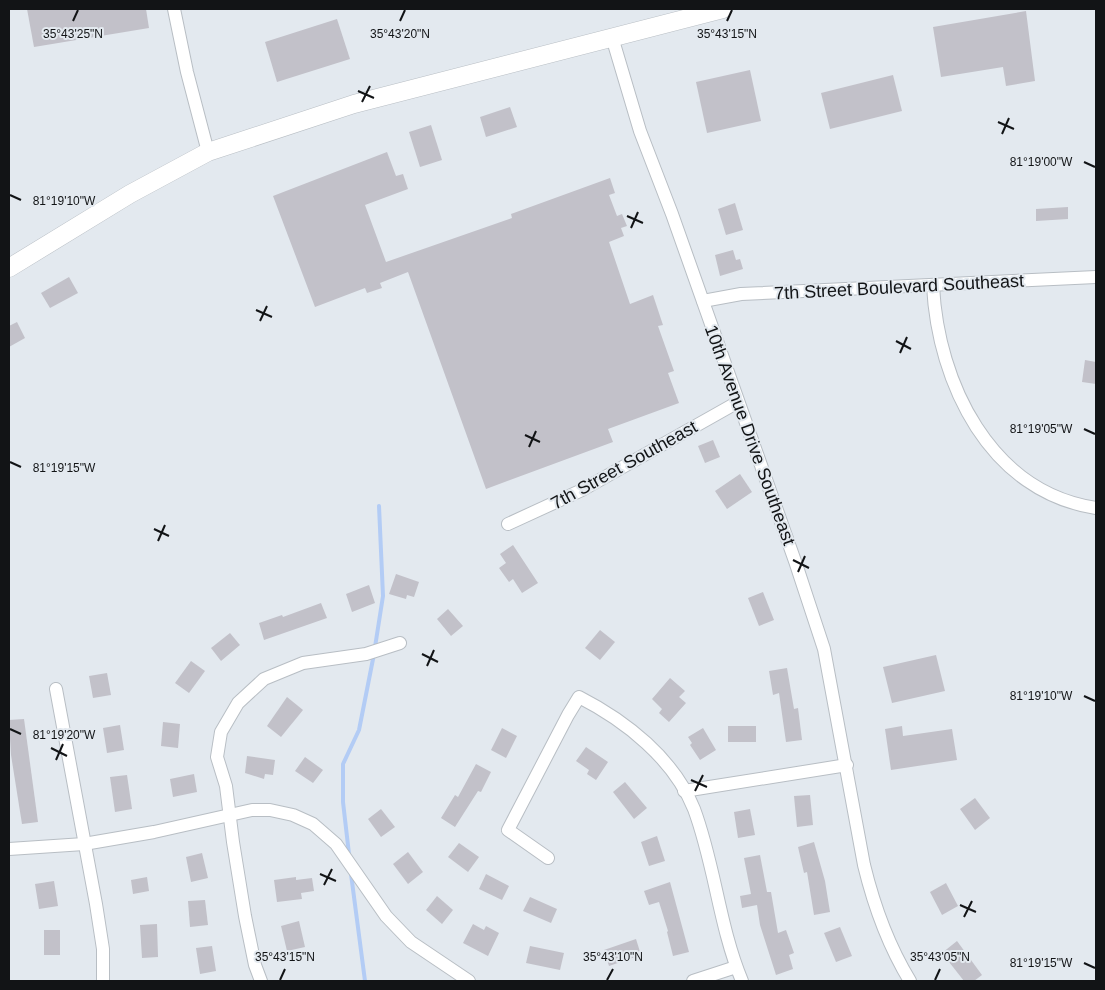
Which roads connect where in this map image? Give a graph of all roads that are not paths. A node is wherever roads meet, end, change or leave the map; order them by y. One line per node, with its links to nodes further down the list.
1 (174, 9): 4 (street)
2 (723, 9): 3 (main road)
3 (612, 37): 4 (main road); 8 (street, 10th Avenue Drive Southeast)
4 (208, 152): 5 (main road)
5 (9, 268)
6 (1096, 277): 7 (street, 7th Street Boulevard Southeast)
7 (933, 286): 8 (street, 7th Street Boulevard Southeast); 10 (street)
8 (703, 301): 9 (street, 10th Avenue Drive Southeast)
9 (738, 402): 11 (street, 7th Street Southeast); 14 (street, 10th Avenue Drive Southeast)
10 (1096, 508)
11 (508, 524)
12 (400, 643): 16 (street)
13 (56, 689): 17 (street)
14 (847, 765): 15 (street); 26 (street, 10th Avenue Drive Southeast)
15 (684, 791): 19 (street); 20 (street)
16 (231, 814): 17 (street); 22 (street); 23 (street)
17 (84, 844): 18 (street); 21 (street)
18 (9, 849)
19 (548, 858)
20 (736, 968): 24 (street); 25 (street)
21 (103, 981)
22 (261, 981)
23 (469, 981)
24 (693, 981)
25 (742, 981)
26 (910, 981)

